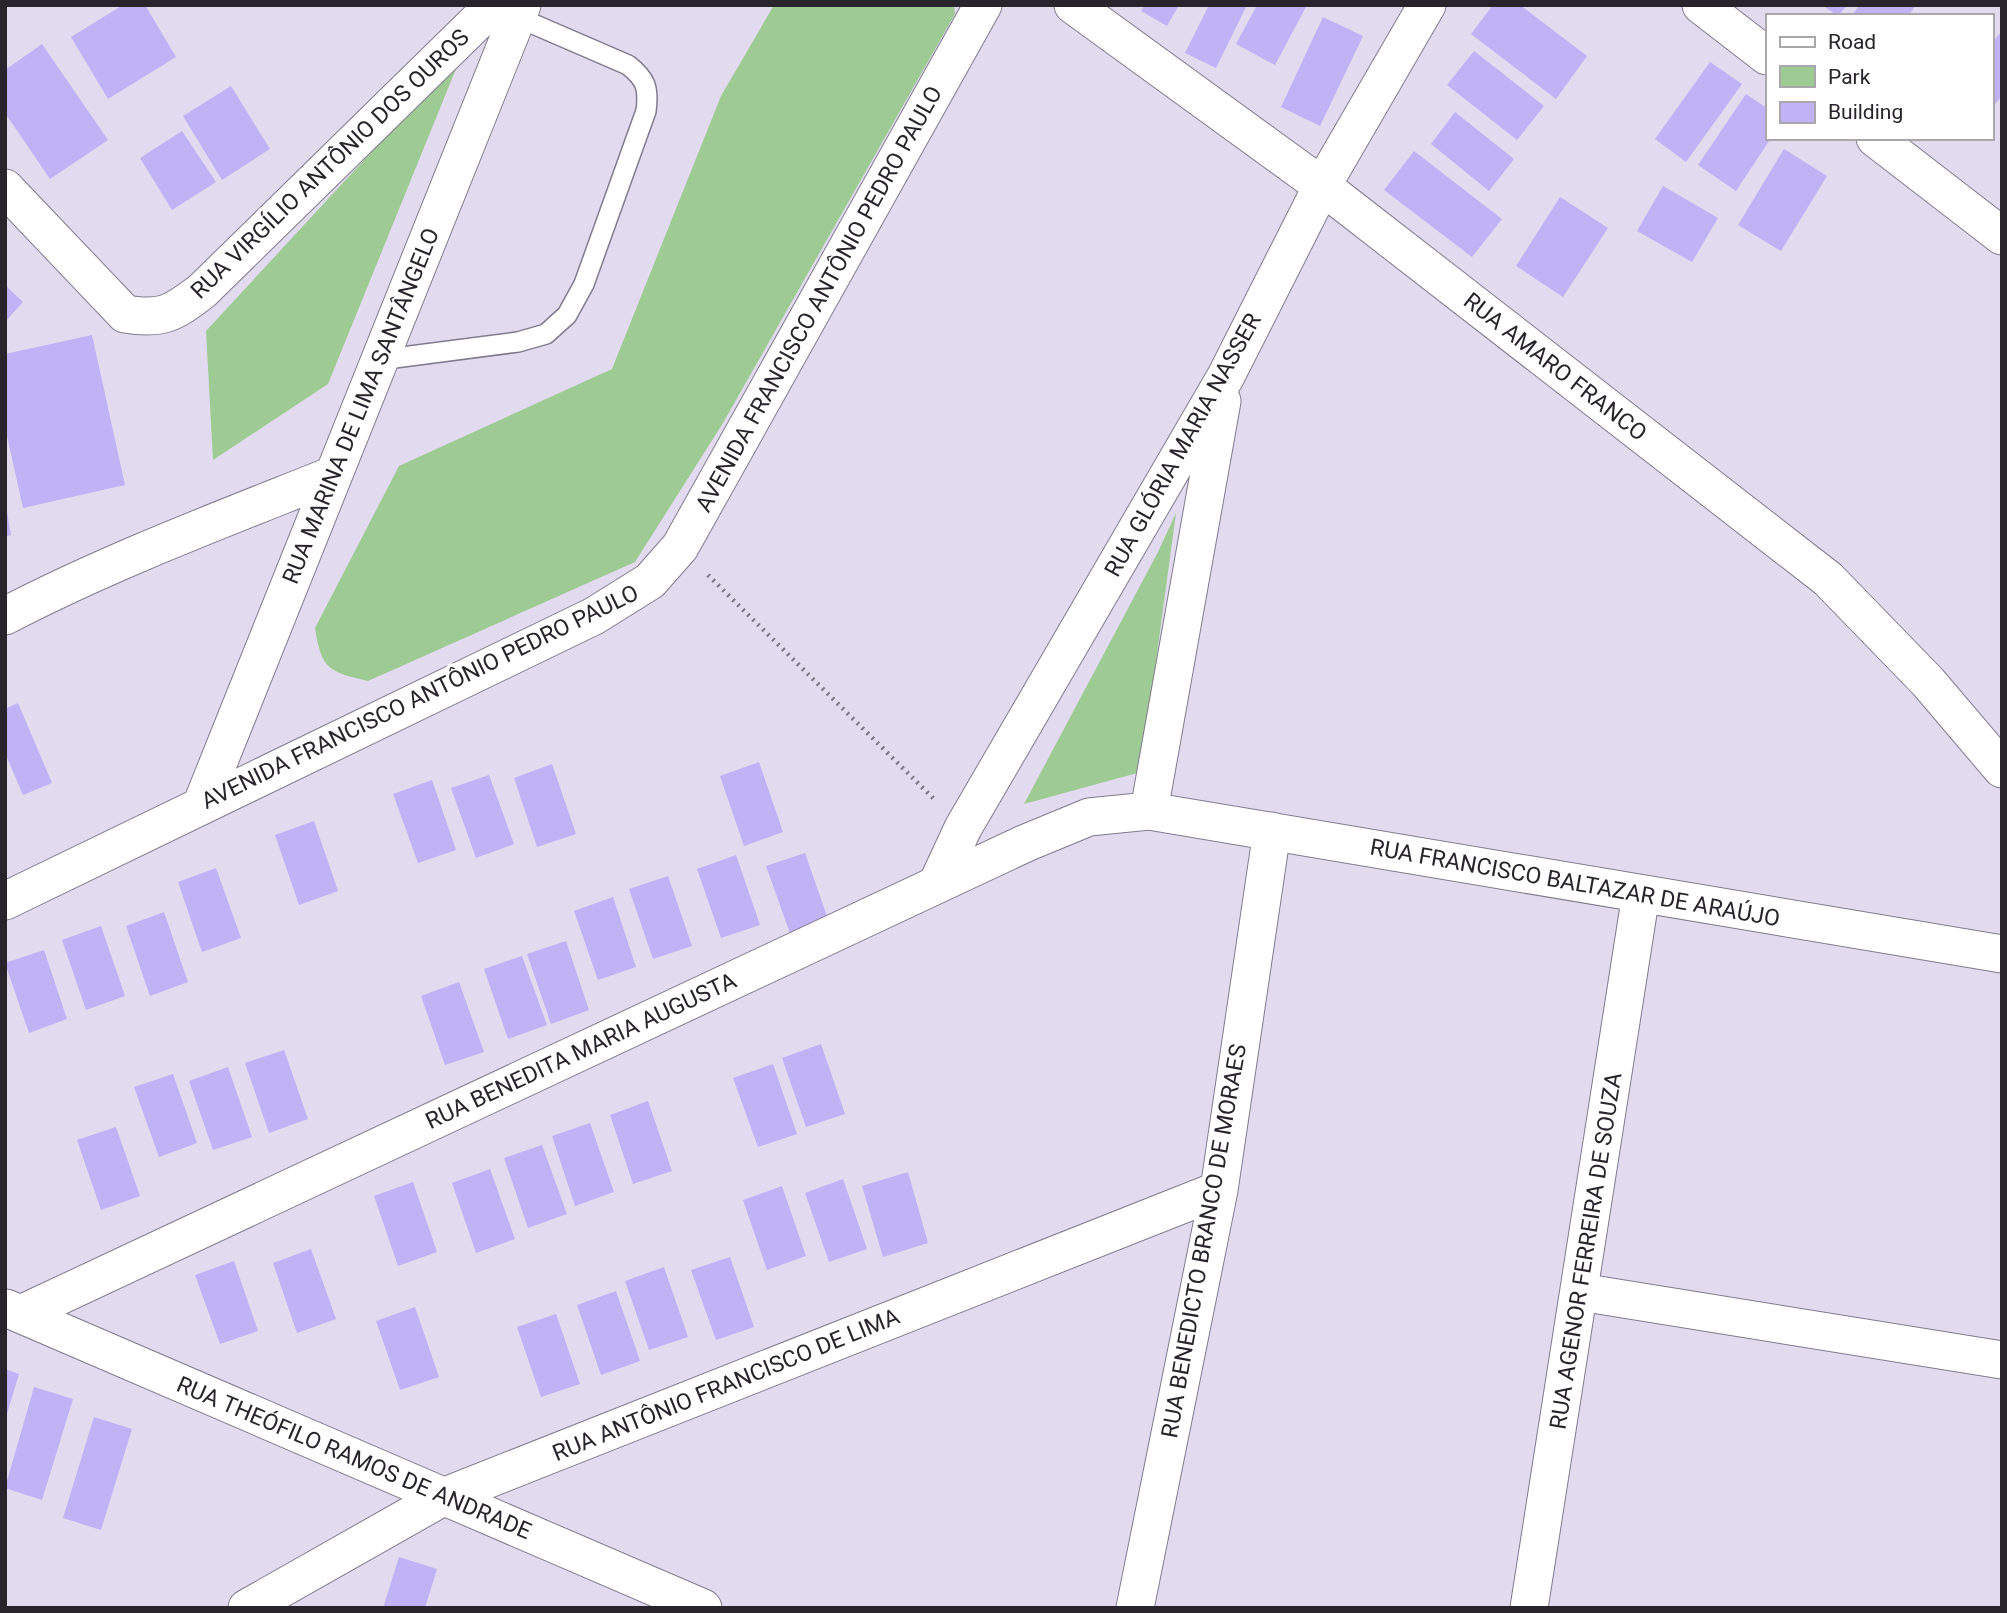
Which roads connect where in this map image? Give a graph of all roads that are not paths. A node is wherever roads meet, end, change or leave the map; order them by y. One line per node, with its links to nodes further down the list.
1 (983, 5): 16 (street, AVENIDA FRANCISCO ANTÔNIO PEDRO PAULO)
2 (1073, 5): 8 (street, RUA AMARO FRANCO)
3 (1427, 5): 8 (street, RUA GLÓRIA MARIA NASSER)
4 (1701, 5): 6 (street)
5 (511, 9): 9 (street, RUA VIRGÍLIO ANTÔNIO DOS OUROS); 11 (street, RUA MARINA DE LIMA SANTÂNGELO); 11 (lane)
6 (1766, 55)
7 (1878, 140): 10 (street)
8 (1322, 186): 12 (street, RUA GLÓRIA MARIA NASSER); 15 (street, RUA AMARO FRANCO)
9 (5, 188)
10 (2002, 236)
11 (379, 360): 13 (street, RUA MARINA DE LIMA SANTÂNGELO)
12 (1226, 376): 17 (street); 19 (street, RUA GLÓRIA MARIA NASSER)
13 (333, 475): 14 (street); 16 (street, RUA MARINA DE LIMA SANTÂNGELO)
14 (5, 616)
15 (2002, 769)
16 (201, 806): 21 (street, AVENIDA FRANCISCO ANTÔNIO PEDRO PAULO)
17 (1149, 811): 18 (street, RUA FRANCISCO BALTAZAR DE ARAÚJO); 19 (street, RUA BENEDITA MARIA AUGUSTA)
18 (1272, 831): 20 (street, RUA FRANCISCO BALTAZAR DE ARAÚJO); 23 (street, RUA BENEDICTO BRANCO DE MORAES)
19 (937, 884): 25 (street, RUA BENEDITA MARIA AUGUSTA)
20 (1641, 894): 22 (street, RUA FRANCISCO BALTAZAR DE ARAÚJO); 24 (street, RUA AGENOR FERREIRA DE SOUZA)
21 (5, 901)
22 (2002, 954)
23 (1219, 1189): 27 (street, RUA ANTÔNIO FRANCISCO DE LIMA); 30 (street, RUA BENEDICTO BRANCO DE MORAES)
24 (1580, 1292): 26 (street); 31 (street, RUA AGENOR FERREIRA DE SOUZA)
25 (13, 1311): 27 (street, RUA THEÓFILO RAMOS DE ANDRADE)
26 (2002, 1360)
27 (443, 1497): 28 (street, RUA ANTÔNIO FRANCISCO DE LIMA); 29 (street, RUA THEÓFILO RAMOS DE ANDRADE)
28 (247, 1608)
29 (703, 1608)
30 (1135, 1608)
31 (1529, 1608)

